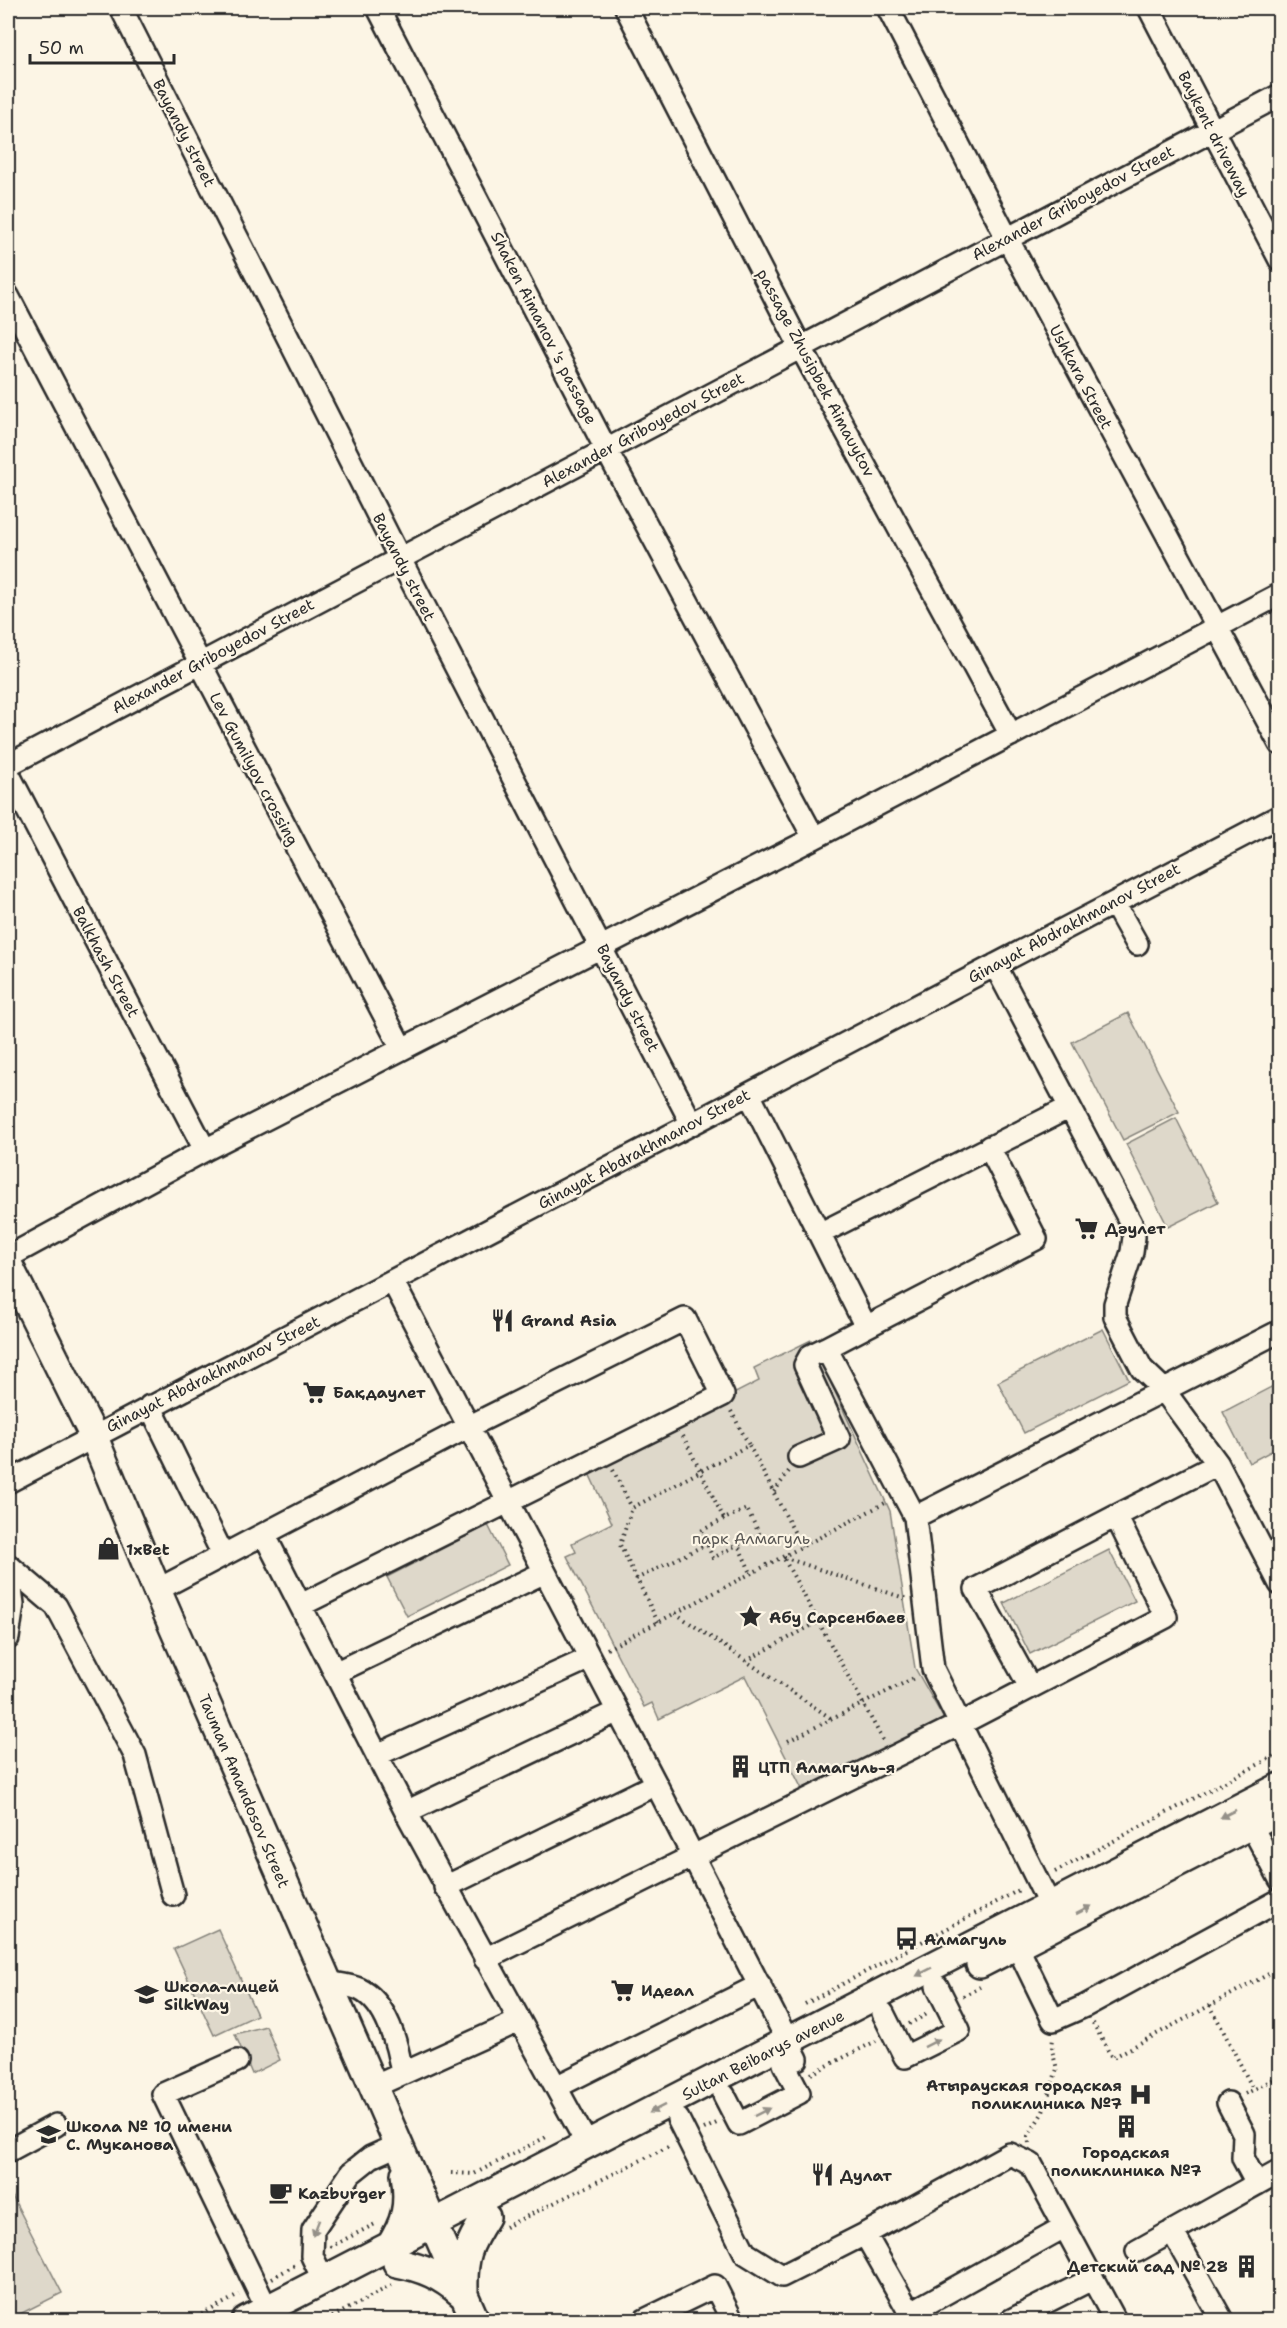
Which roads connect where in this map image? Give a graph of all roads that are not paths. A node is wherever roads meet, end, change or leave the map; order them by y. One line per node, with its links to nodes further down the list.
1 (121, 8): 13 (street, Bayandy street)
2 (378, 8): 12 (street, Shaken Aimanov 's passage)
3 (626, 8): 11 (street, passage Zhusipbek Aimauytov)
4 (888, 8): 8 (street, Ushkara Street)
5 (1149, 8): 7 (street, Baykent driveway)
6 (1280, 95): 7 (street, Alexander Griboyedov Street)
7 (1212, 130): 8 (street, Alexander Griboyedov Street); 9 (street, Baykent driveway)
8 (1007, 238): 11 (street, Alexander Griboyedov Street); 15 (street, Ushkara Street)
9 (1280, 260)
10 (8, 296): 16 (street, Lev Gumilyov crossing)
11 (800, 346): 12 (street, Alexander Griboyedov Street); 17 (street, passage Zhusipbek Aimauytov)
12 (607, 451): 13 (street, Alexander Griboyedov Street); 22 (street, Shaken Aimanov 's passage)
13 (400, 559): 16 (street, Alexander Griboyedov Street); 25 (street, Bayandy street)
14 (1280, 594): 15 (street)
15 (1216, 627): 17 (street); 18 (street, Ushkara Street)
16 (198, 664): 19 (street, Alexander Griboyedov Street); 27 (street, Lev Gumilyov crossing)
17 (1011, 735): 22 (street)
18 (1280, 744)
19 (8, 765)
20 (8, 773): 32 (street, Balkhash Street)
21 (1280, 816): 23 (street, Ginayat Abdrakhmanov Street)
22 (814, 838): 25 (street)
23 (1114, 903): 24 (street); 26 (street, Ginayat Abdrakhmanov Street)
24 (1137, 944)
25 (602, 946): 27 (street); 30 (street, Bayandy street)
26 (995, 965): 28 (street, Ginayat Abdrakhmanov Street); 29 (street)
27 (402, 1049): 32 (street)
28 (749, 1094): 30 (street, Ginayat Abdrakhmanov Street); 33 (street)
29 (1070, 1107): 31 (street); 40 (street)
30 (692, 1124): 36 (street, Ginayat Abdrakhmanov Street)
31 (989, 1148): 33 (street); 37 (street)
32 (205, 1150): 34 (street)
33 (820, 1233): 37 (street)
34 (8, 1257)
35 (8, 1264): 43 (main road, Tauman Amandosov Street)
36 (393, 1282): 41 (street, Ginayat Abdrakhmanov Street); 42 (street)
37 (866, 1327): 39 (street)
38 (1280, 1331): 40 (street)
39 (826, 1348): 44 (street); 49 (street)
40 (1163, 1389): 45 (street); 49 (street)
41 (150, 1406): 43 (street, Ginayat Abdrakhmanov Street); 51 (street)
42 (468, 1427): 47 (street); 47 (street); 50 (street)
43 (93, 1436): 46 (street, Ginayat Abdrakhmanov Street); 55 (main road, Tauman Amandosov Street)
44 (799, 1457)
45 (1218, 1464): 48 (street); 53 (street)
46 (8, 1482)
47 (508, 1502): 54 (street); 56 (street)
48 (1116, 1516): 60 (street); 60 (street)
49 (915, 1517): 62 (street)
50 (264, 1534): 51 (street); 56 (street)
51 (223, 1555): 55 (street)
52 (8, 1566): 57 (street); 72 (street)
53 (1276, 1570)
54 (545, 1572): 58 (street); 59 (street)
55 (157, 1590): 77 (main road, Tauman Amandosov Street)
56 (301, 1605): 59 (street)
57 (8, 1638)
58 (590, 1658): 61 (street); 63 (street)
59 (337, 1672): 63 (street)
60 (1030, 1687): 62 (street)
61 (618, 1711): 64 (street); 67 (street)
62 (960, 1724): 69 (street); 74 (street)
63 (378, 1755): 67 (street)
64 (656, 1784): 69 (street); 71 (street)
65 (1280, 1787): 74 (main road, Sultan Beibarys avenue, one-way to 74)
66 (1280, 1810): 68 (main road, Sultan Beibarys avenue)
67 (405, 1812): 71 (street)
68 (1251, 1825): 70 (street); 74 (main road, Sultan Beibarys avenue, one-way to 68)
69 (693, 1855): 76 (street); 78 (street)
70 (1280, 1879)
71 (445, 1887): 76 (street)
72 (173, 1895)
73 (1280, 1900): 75 (street)
74 (1054, 1914): 75 (main road, Sultan Beibarys avenue); 82 (main road, Sultan Beibarys avenue, one-way to 82)
75 (1017, 1946): 79 (main road, Sultan Beibarys avenue)
76 (485, 1959): 81 (street)
77 (327, 1982): 84 (street); 85 (main road, Tauman Amandosov Street)
78 (760, 1986): 82 (street); 86 (street)
79 (937, 1986): 80 (main road, Sultan Beibarys avenue); 80 (street, one-way to 79)
80 (883, 2013): 82 (main road, Sultan Beibarys avenue)
81 (519, 2021): 84 (street); 86 (street)
82 (786, 2046): 88 (main road, Sultan Beibarys avenue, one-way to 82); 90 (main road, Sultan Beibarys avenue, one-way to 90)
83 (237, 2061): 105 (street)
84 (402, 2074): 85 (street)
85 (373, 2087): 91 (main road, Tauman Amandosov Street)
86 (556, 2087): 90 (street)
87 (1228, 2103): 94 (street)
88 (678, 2119): 95 (main road, Sultan Beibarys avenue); 99 (street)
89 (56, 2125): 92 (street)
90 (581, 2133): 95 (main road, Sultan Beibarys avenue)
91 (400, 2150): 95 (main road); 98 (main road, Tauman Amandosov Street); 101 (main road); 103 (street, one-way to 103)
92 (8, 2151)
93 (1280, 2171): 94 (street)
94 (1257, 2184): 97 (street)
95 (482, 2209): 98 (main road, Sultan Beibarys avenue); 104 (main road)
96 (1064, 2227): 99 (street); 102 (street); 106 (street)
97 (1172, 2231): 100 (street); 111 (street)
98 (436, 2232): 101 (main road, Sultan Beibarys avenue); 104 (main road, Tauman Amandosov Street)
99 (866, 2234): 106 (street)
100 (1137, 2251)
101 (394, 2264): 103 (main road, Sultan Beibarys avenue); 104 (main road); 105 (main road, Sultan Beibarys avenue)
102 (1092, 2279): 109 (street); 110 (street)
103 (324, 2281): 105 (main road, Sultan Beibarys avenue)
104 (470, 2309)
105 (266, 2317)
106 (912, 2317)
107 (645, 2320): 108 (street)
108 (732, 2320)
109 (1011, 2320)
110 (1115, 2320)
111 (1222, 2320)

